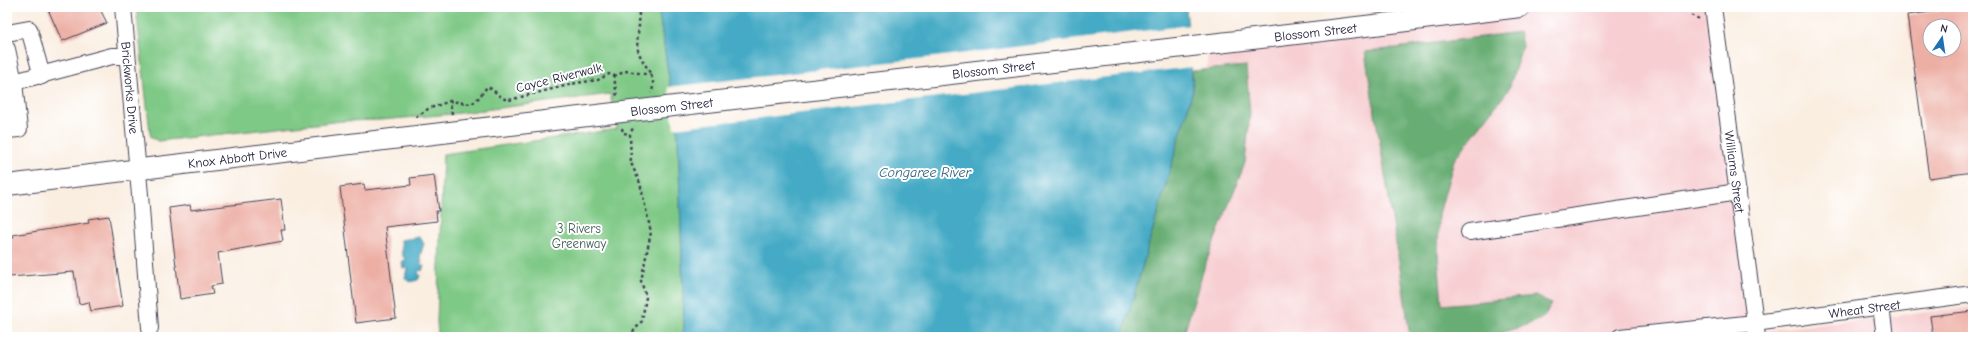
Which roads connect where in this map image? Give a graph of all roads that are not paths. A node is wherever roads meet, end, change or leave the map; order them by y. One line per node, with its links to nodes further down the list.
1 (123, 7): 6 (street, Brickworks Drive)
2 (1520, 7): 10 (main road, Blossom Street, bridge)
3 (1713, 7): 13 (street, Williams Street)
4 (7, 33): 7 (street)
5 (7, 49): 8 (street)
6 (127, 56): 7 (street); 11 (street, Brickworks Drive)
7 (42, 76): 8 (street)
8 (14, 82): 9 (street)
9 (7, 130)
10 (467, 130): 11 (main road, Knox Abbott Drive)
11 (137, 169): 12 (main road, Knox Abbott Drive); 17 (street, Brickworks Drive)
12 (7, 185)
13 (1738, 192): 14 (street); 18 (street, Williams Street)
14 (1469, 232)
15 (1973, 294): 16 (street, Wheat Street)
16 (1881, 306): 18 (street, Wheat Street); 20 (street)
17 (150, 328)
18 (1756, 330): 19 (street, Wheat Street)
19 (1620, 337)
20 (1885, 337)

